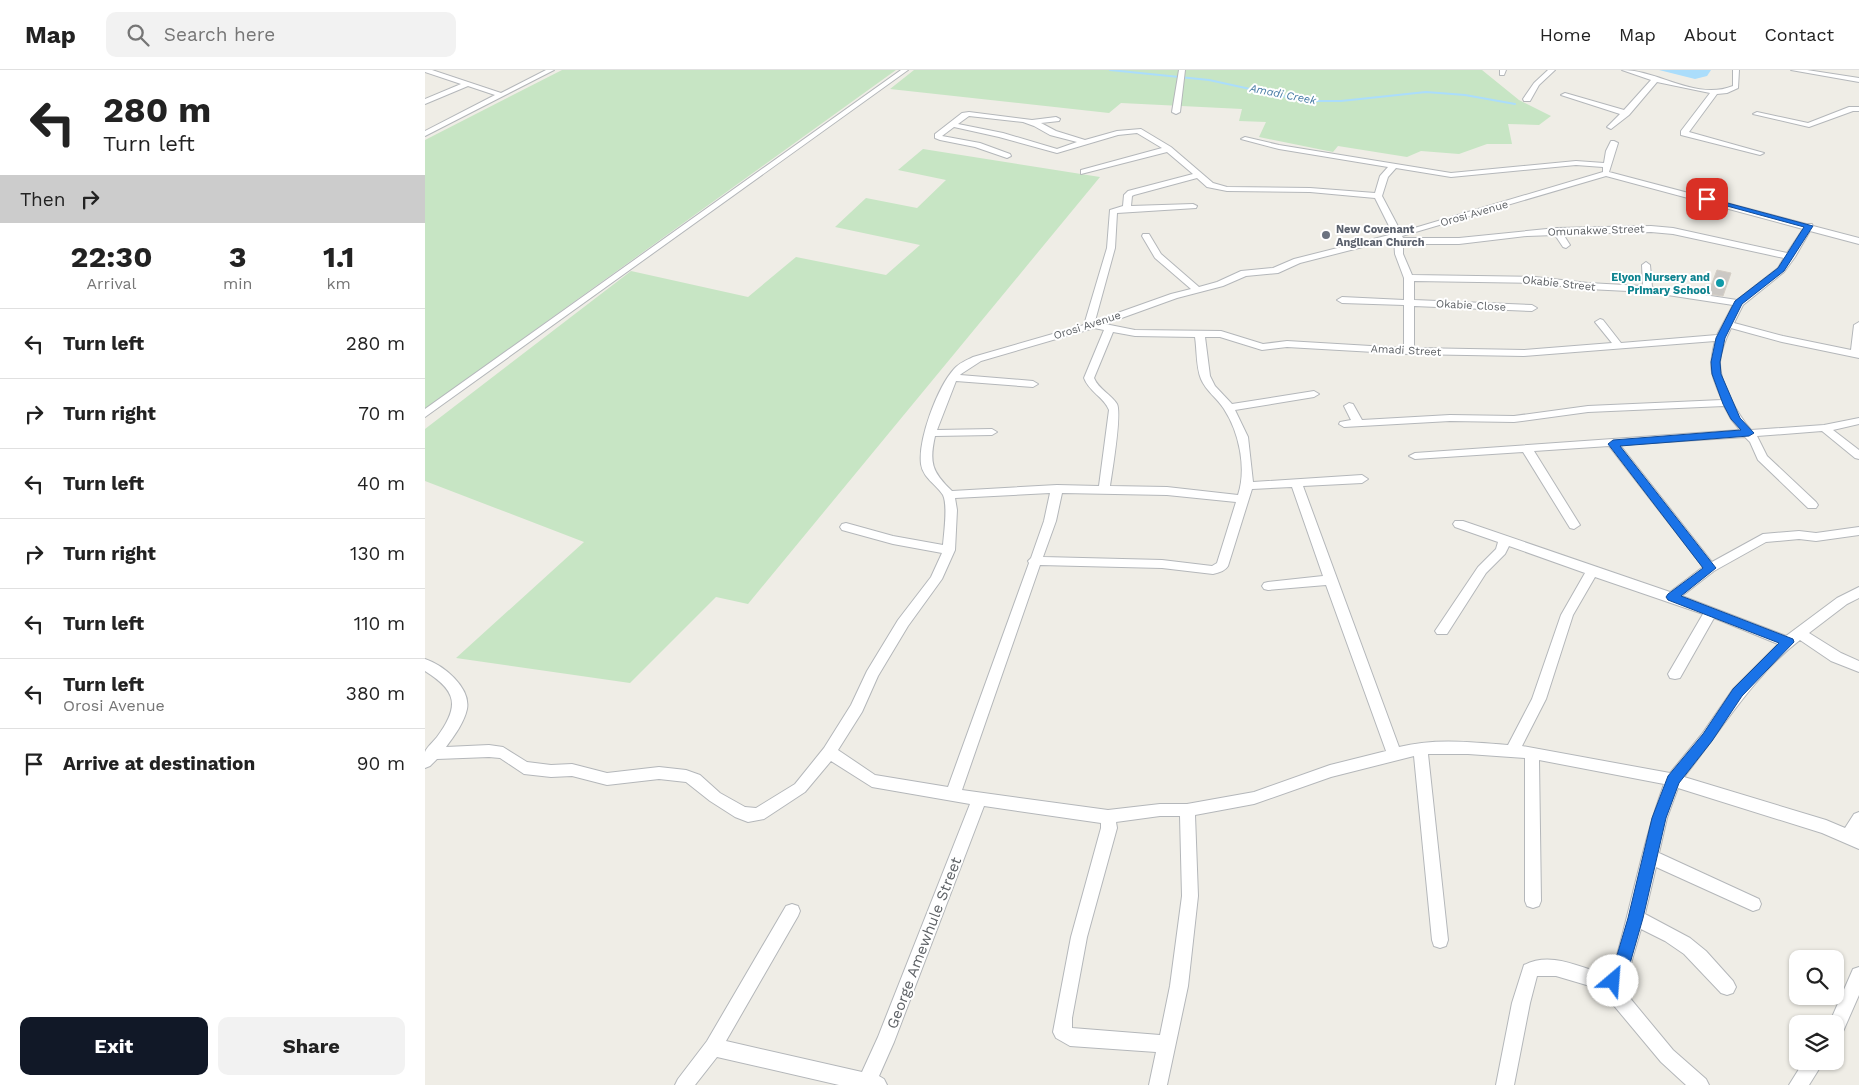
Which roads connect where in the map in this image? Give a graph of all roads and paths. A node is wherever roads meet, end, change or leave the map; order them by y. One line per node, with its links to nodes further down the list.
1 (425, 70): 11 (street)
2 (551, 70): 14 (street)
3 (905, 70): 72 (street)
4 (1552, 70): 15 (street)
5 (1625, 70): 9 (street)
6 (1736, 70): 12 (street)
7 (1794, 70): 10 (street)
8 (1181, 74): 18 (street)
9 (1656, 78): 12 (street); 19 (street)
10 (1859, 80)
11 (468, 84): 14 (street); 16 (street)
12 (1715, 92): 32 (street)
13 (1565, 95): 19 (street)
14 (501, 96): 25 (street)
15 (1527, 99)
16 (425, 102)
17 (1859, 109): 20 (street)
18 (1176, 112)
19 (1627, 113): 24 (street)
20 (1757, 114)
21 (1055, 119): 22 (street)
22 (1034, 122): 23 (street); 28 (street)
23 (953, 125): 26 (street); 30 (street)
24 (1611, 127)
25 (425, 134)
26 (1001, 135): 28 (street); 30 (street)
27 (1245, 139): 34 (street)
28 (1084, 142): 31 (street)
29 (1615, 143): 35 (street)
30 (977, 145): 33 (street)
31 (1168, 149): 36 (street); 37 (street)
32 (1760, 153)
33 (1007, 156)
34 (1394, 166): 35 (street); 38 (street)
35 (1606, 169): 41 (street); 44 (street, Orosi Avenue)
36 (1084, 172)
37 (1200, 175): 38 (street); 39 (street)
38 (1378, 196): 44 (street)
39 (1127, 206)
40 (1193, 206): 59 (street)
41 (1809, 226): 45 (street); 47 (street)
42 (1557, 232): 44 (street, Omunakwe Street); 46 (street); 47 (street, Omunakwe Street)
43 (1146, 236): 51 (street)
44 (1398, 238): 49 (street); 51 (street, Orosi Avenue)
45 (1859, 241)
46 (1566, 245)
47 (1791, 257): 54 (street)
48 (1647, 264): 50 (street)
49 (1409, 278): 50 (street, Okabie Street); 53 (street)
50 (1648, 289): 54 (street, Okabie Street)
51 (1198, 290): 59 (street, Orosi Avenue)
52 (1342, 300): 53 (street, Okabie Close)
53 (1409, 302): 55 (street, Okabie Close); 64 (street)
54 (1739, 303): 57 (street)
55 (1532, 308)
56 (1600, 322): 63 (street)
57 (1727, 324): 62 (street); 65 (street)
58 (1859, 325): 65 (street)
59 (1092, 326): 60 (street, Amadi Street); 66 (street, Orosi Avenue)
60 (1109, 329): 61 (street, Amadi Street); 88 (street)
61 (1200, 334): 64 (street, Amadi Street); 71 (street)
62 (1721, 338): 63 (street, Amadi Street); 69 (street)
63 (1618, 345): 64 (street, Amadi Street)
64 (1409, 351)
65 (1857, 355)
66 (954, 378): 67 (street); 78 (street)
67 (1033, 384)
68 (1314, 394): 71 (street)
69 (1728, 404): 74 (street); 79 (street)
70 (1349, 406): 74 (street)
71 (1229, 408): 86 (street)
72 (425, 414)
73 (1859, 421): 76 (street)
74 (1358, 423): 75 (street)
75 (1344, 424)
76 (1824, 428): 79 (street); 83 (street)
77 (992, 432): 78 (street)
78 (929, 433): 89 (street)
79 (1749, 433): 80 (street); 91 (street)
80 (1613, 444): 81 (street); 99 (street)
81 (1527, 448): 82 (street); 93 (street)
82 (1415, 456)
83 (1859, 456)
84 (1362, 479): 85 (street)
85 (1296, 483): 86 (street); 101 (street)
86 (1247, 486): 90 (street)
87 (1057, 489): 88 (street); 89 (street); 98 (street)
88 (1104, 490): 90 (street)
89 (949, 495): 97 (street)
90 (1243, 499): 98 (street)
91 (1812, 506)
92 (1459, 524): 96 (street)
93 (1574, 525)
94 (846, 527): 97 (street)
95 (1859, 531): 99 (street)
96 (1505, 540): 100 (street); 106 (street)
97 (949, 550): 114 (street)
98 (1034, 561): 119 (street)
99 (1710, 568): 104 (street)
100 (1592, 571): 104 (street); 113 (street)
101 (1331, 580): 102 (street); 116 (street)
102 (1268, 586)
103 (1859, 592): 107 (street)
104 (1672, 597): 105 (street)
105 (1711, 612): 108 (street); 111 (street)
106 (1442, 631)
107 (1801, 634): 108 (street); 110 (street)
108 (1788, 642): 118 (street)
109 (425, 664): 117 (street)
110 (1859, 667)
111 (1675, 674)
112 (1420, 748): 113 (street); 116 (street); 130 (street)
113 (1512, 751): 115 (street)
114 (829, 752): 117 (street); 119 (street)
115 (1531, 753): 118 (street); 126 (street)
116 (1394, 754): 121 (street)
117 (429, 757)
118 (1673, 780): 124 (street); 125 (street)
119 (953, 794): 120 (street)
120 (979, 799): 122 (street); 138 (street, George Amewhule Street)
121 (1187, 810): 122 (street); 135 (street)
122 (1108, 817): 135 (street)
123 (1859, 819): 124 (street)
124 (1854, 840)
125 (1650, 857): 127 (street); 129 (street)
126 (1533, 901)
127 (1753, 904)
128 (792, 911): 136 (street)
129 (1636, 918): 132 (street); 133 (street)
130 (1440, 940)
131 (1859, 975): 134 (street)
132 (1605, 982): 141 (street); 142 (street)
133 (1727, 987)
134 (1842, 1015)
135 (1167, 1044): 140 (street)
136 (713, 1046): 138 (street); 139 (street)
137 (1809, 1070): 143 (street)
138 (870, 1084)
139 (684, 1085)
140 (1158, 1085)
141 (1505, 1085)
142 (1700, 1085)
143 (1798, 1085)

